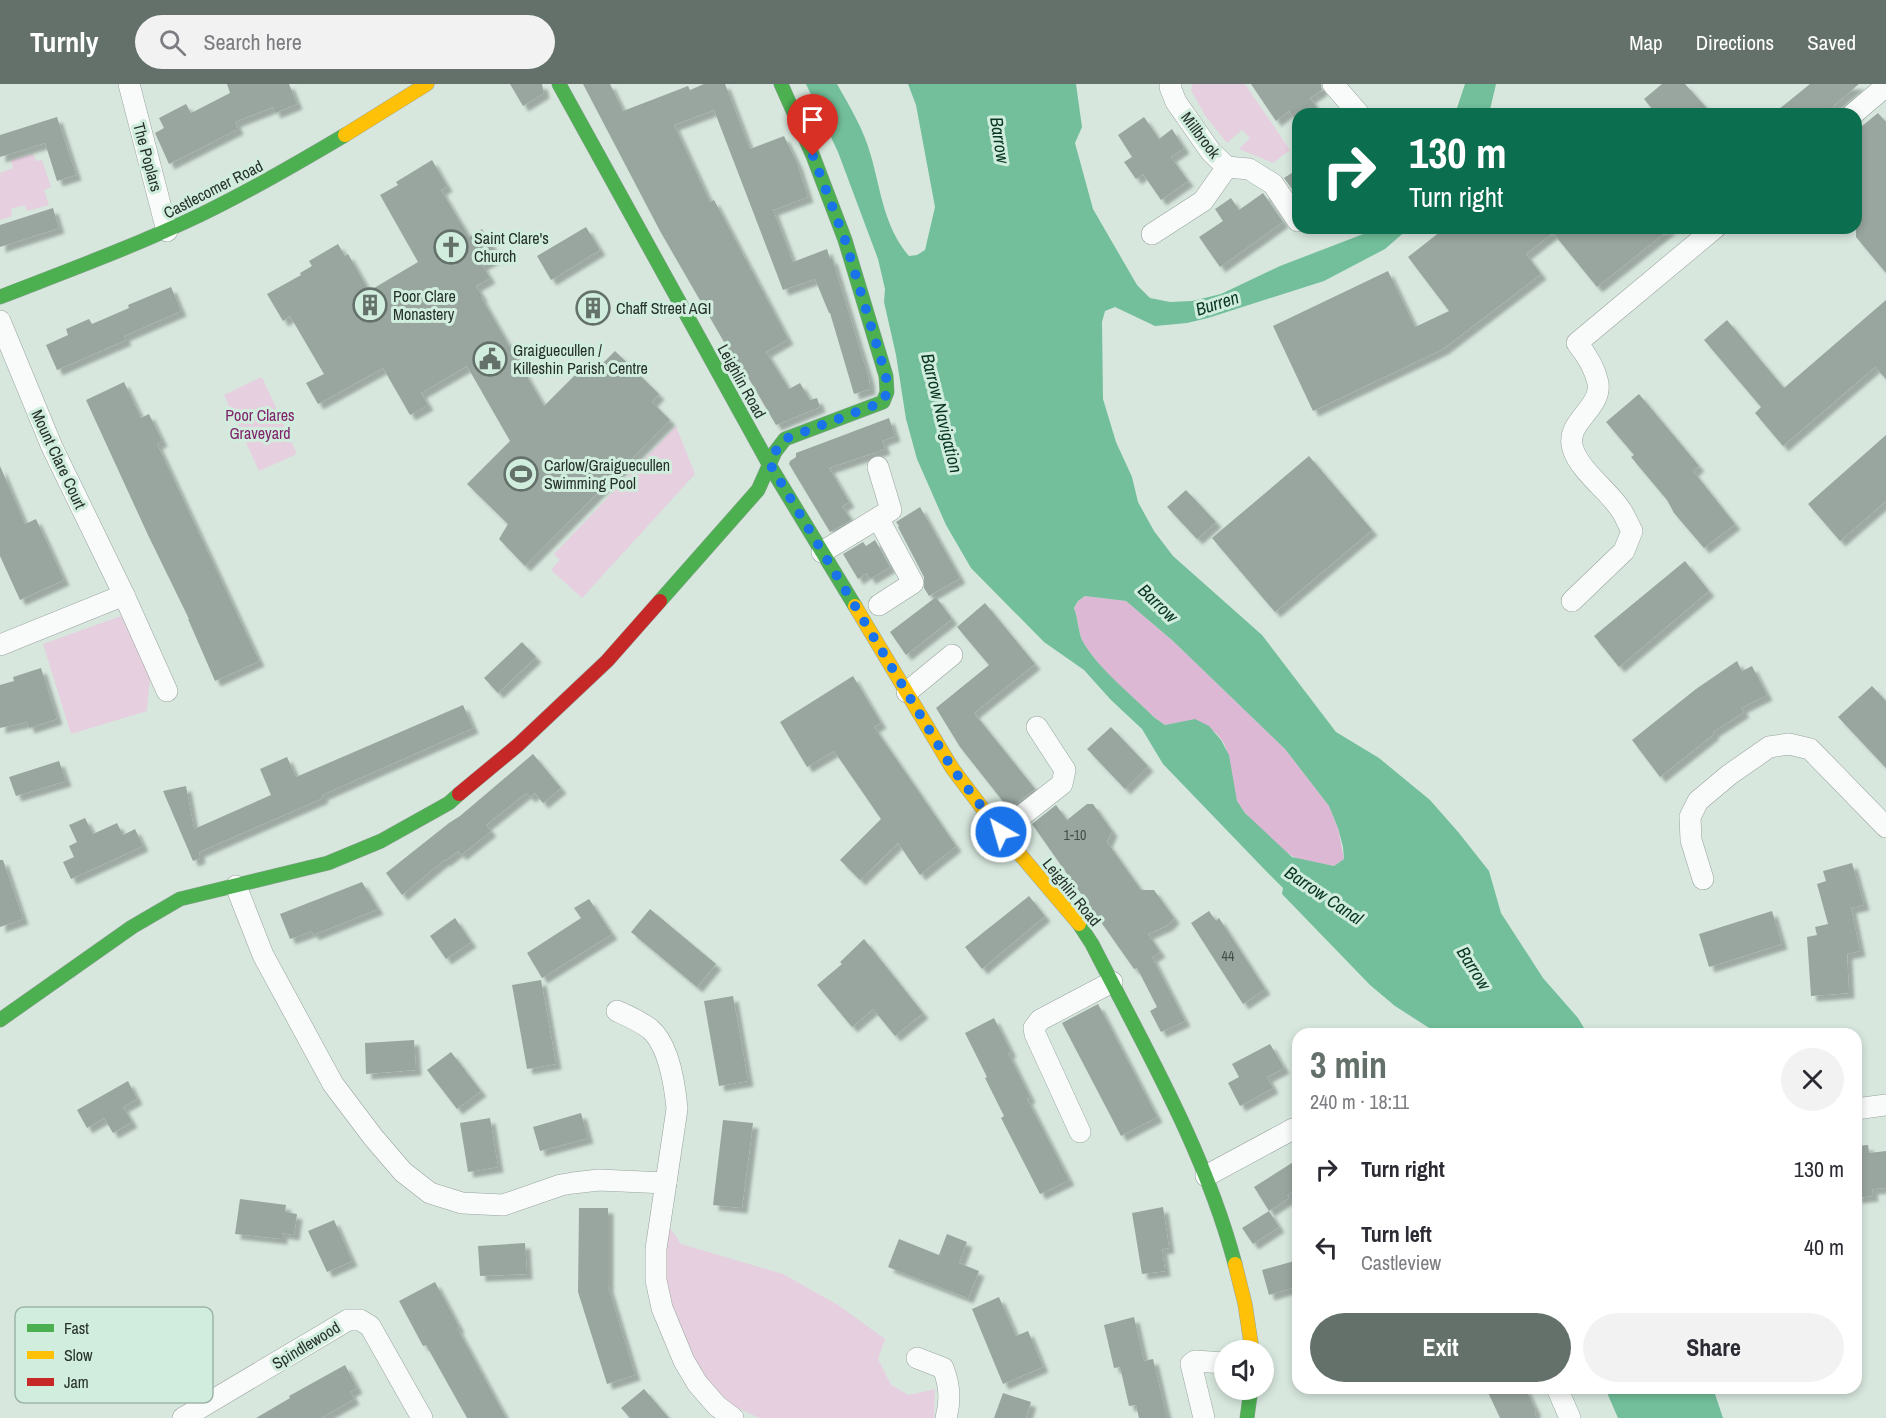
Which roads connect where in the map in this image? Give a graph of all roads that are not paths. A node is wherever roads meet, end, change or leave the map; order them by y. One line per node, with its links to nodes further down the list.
1 (129, 84): 12 (street, The Poplars)
2 (427, 84): 12 (street, Castlecomer Road)
3 (559, 84): 17 (street, Leighlin Road)
4 (781, 84): 17 (street)
5 (1333, 84): 8 (street)
6 (1886, 86): 9 (street)
7 (1174, 93): 10 (street, Millbrook)
8 (1354, 108)
9 (1860, 108)
10 (1227, 167): 11 (street, Millbrook); 13 (street, Millbrook)
11 (1292, 212)
12 (167, 231): 15 (street, Castlecomer Road)
13 (1152, 234)
14 (1708, 234): 22 (street)
15 (0, 297)
16 (0, 321): 21 (street, Mount Clare Court)
17 (771, 466): 20 (street, Leighlin Road); 32 (street)
18 (878, 467): 19 (street)
19 (878, 518): 20 (street); 23 (street)
20 (822, 552): 27 (street, Leighlin Road)
21 (124, 595): 24 (street); 26 (street, Mount Clare Court)
22 (1572, 601)
23 (879, 605)
24 (0, 645)
25 (952, 655): 27 (street)
26 (167, 691)
27 (907, 692): 30 (street, Leighlin Road)
28 (1037, 727): 30 (street)
29 (1886, 827): 31 (street)
30 (1001, 832): 33 (street, Leighlin Road)
31 (1703, 879)
32 (236, 886): 35 (street); 41 (street)
33 (1112, 982): 39 (street); 40 (street, Leighlin Road)
34 (617, 1011): 41 (street)
35 (0, 1020)
36 (1886, 1106): 37 (street)
37 (1862, 1108)
38 (1292, 1130): 40 (street)
39 (1080, 1132)
40 (1206, 1176): 42 (street, Leighlin Road)
41 (666, 1183): 51 (street)
42 (1250, 1340)
43 (917, 1358): 52 (street)
44 (1214, 1362): 53 (street)
45 (1560, 1394): 55 (street)
46 (213, 1400): 50 (street, Spindlewood)
47 (1249, 1400): 54 (street)
48 (208, 1403): 49 (street, Spindlewood)
49 (183, 1418)
50 (422, 1418)
51 (733, 1418)
52 (946, 1418)
53 (1204, 1418)
54 (1247, 1418)
55 (1570, 1418)

